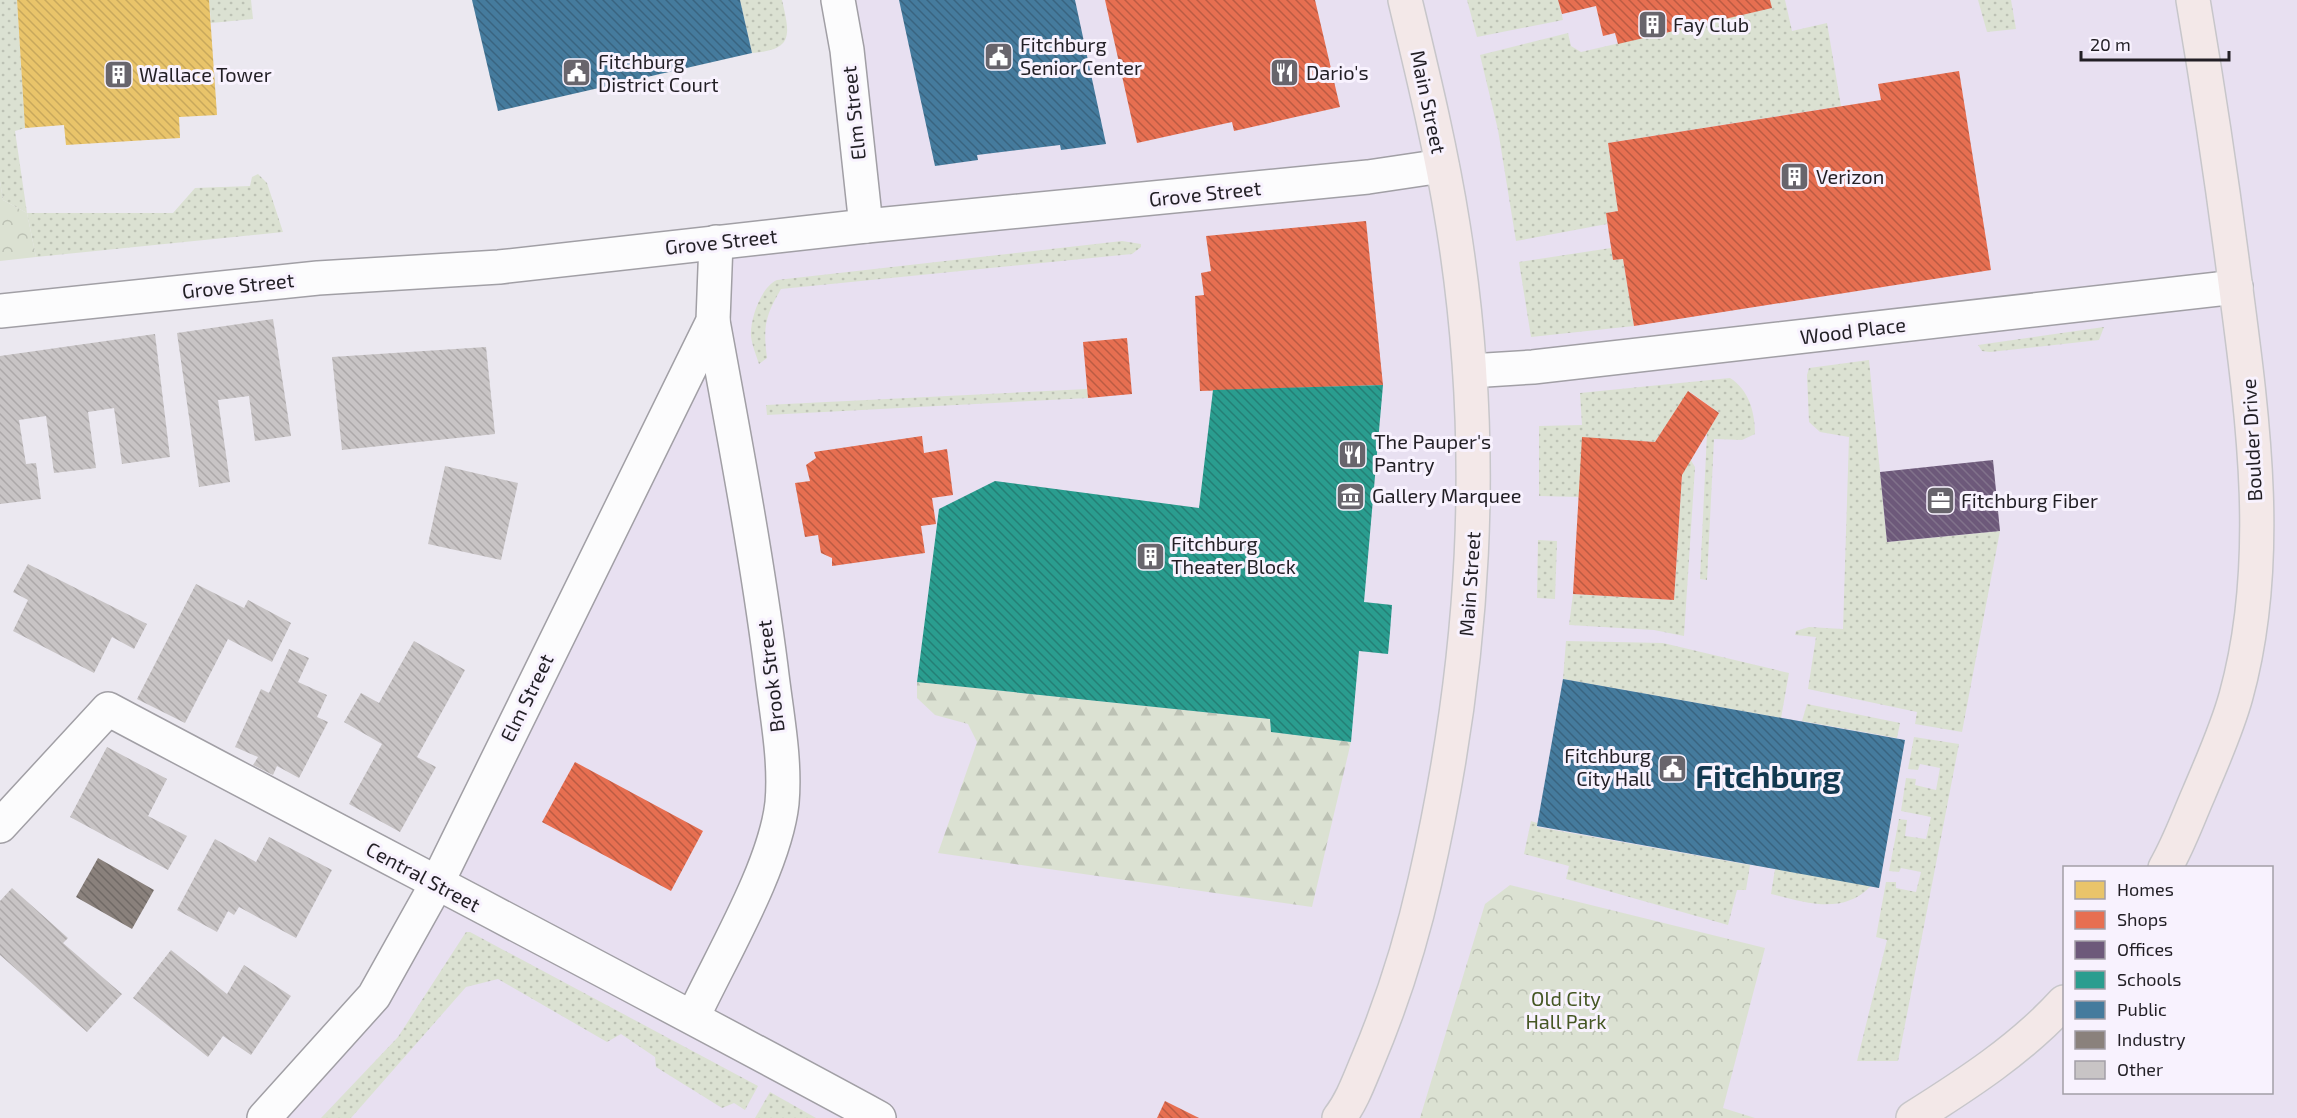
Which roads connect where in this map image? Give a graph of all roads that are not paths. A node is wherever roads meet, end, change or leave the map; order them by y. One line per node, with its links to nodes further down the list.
1 (838, 0): 5 (street, Elm Street)
2 (1406, 0): 4 (highway, Main Street)
3 (2193, 0): 7 (highway, Boulder Drive)
4 (1442, 166): 5 (street, Grove Street); 10 (highway, Main Street)
5 (866, 226): 6 (street, Grove Street)
6 (716, 242): 8 (street, Grove Street); 9 (street, Elm Street)
7 (2236, 287): 10 (street, Wood Place); 12 (highway, Boulder Drive)
8 (0, 310)
9 (713, 321): 13 (street, Elm Street); 15 (street, Brook Street)
10 (1470, 371): 16 (highway, Main Street)
11 (0, 826): 13 (street, Central Street)
12 (2165, 866)
13 (436, 885): 15 (street, Central Street); 17 (street, Elm Street)
14 (2063, 1003): 19 (highway)
15 (693, 1017): 18 (street, Central Street)
16 (1343, 1115)
17 (264, 1118)
18 (879, 1118)
19 (1913, 1118)

